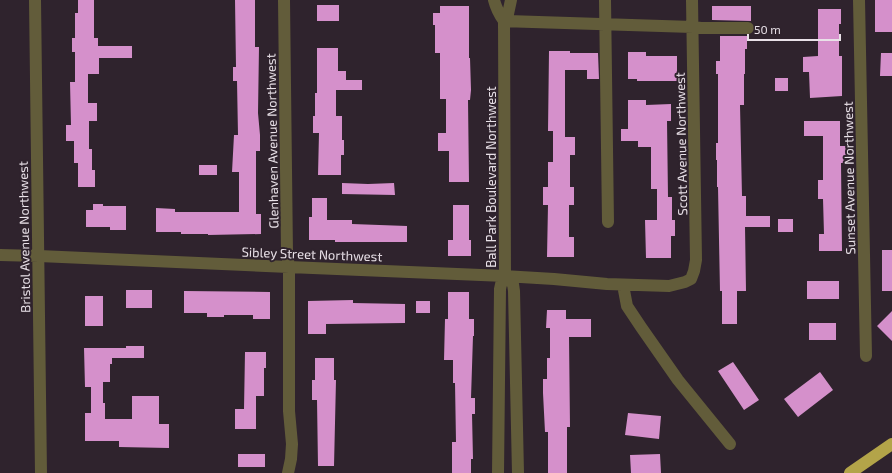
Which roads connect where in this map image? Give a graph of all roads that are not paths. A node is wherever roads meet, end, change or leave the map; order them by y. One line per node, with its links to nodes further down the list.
1 (34, 0): 14 (street, Bristol Avenue Northwest)
2 (284, 0): 15 (street, Glenhaven Avenue Northwest)
3 (494, 0): 8 (street, Ball Park Boulevard Northwest)
4 (511, 0): 8 (street)
5 (605, 0): 9 (street)
6 (692, 0): 10 (street, Scott Avenue Northwest)
7 (859, 0): 19 (street, Sunset Avenue Northwest)
8 (504, 21): 9 (street); 16 (street, Ball Park Boulevard Northwest)
9 (605, 24): 10 (street); 12 (street)
10 (693, 27): 11 (street); 17 (street, Scott Avenue Northwest)
11 (748, 28)
12 (608, 222)
13 (0, 255): 14 (street, Sibley Street Northwest)
14 (39, 256): 15 (street, Sibley Street Northwest); 22 (street, Bristol Avenue Northwest)
15 (289, 267): 16 (street, Sibley Street Northwest); 23 (street, Glenhaven Avenue Northwest)
16 (505, 276): 18 (street, Sibley Street Northwest); 24 (street); 25 (street, Ball Park Boulevard Northwest)
17 (685, 282): 18 (street, Sibley Street Northwest)
18 (623, 284): 20 (street)
19 (866, 356)
20 (730, 444)
21 (892, 444): 26 (highway)
22 (41, 473)
23 (288, 473)
24 (498, 473)
25 (518, 473)
26 (850, 473)

